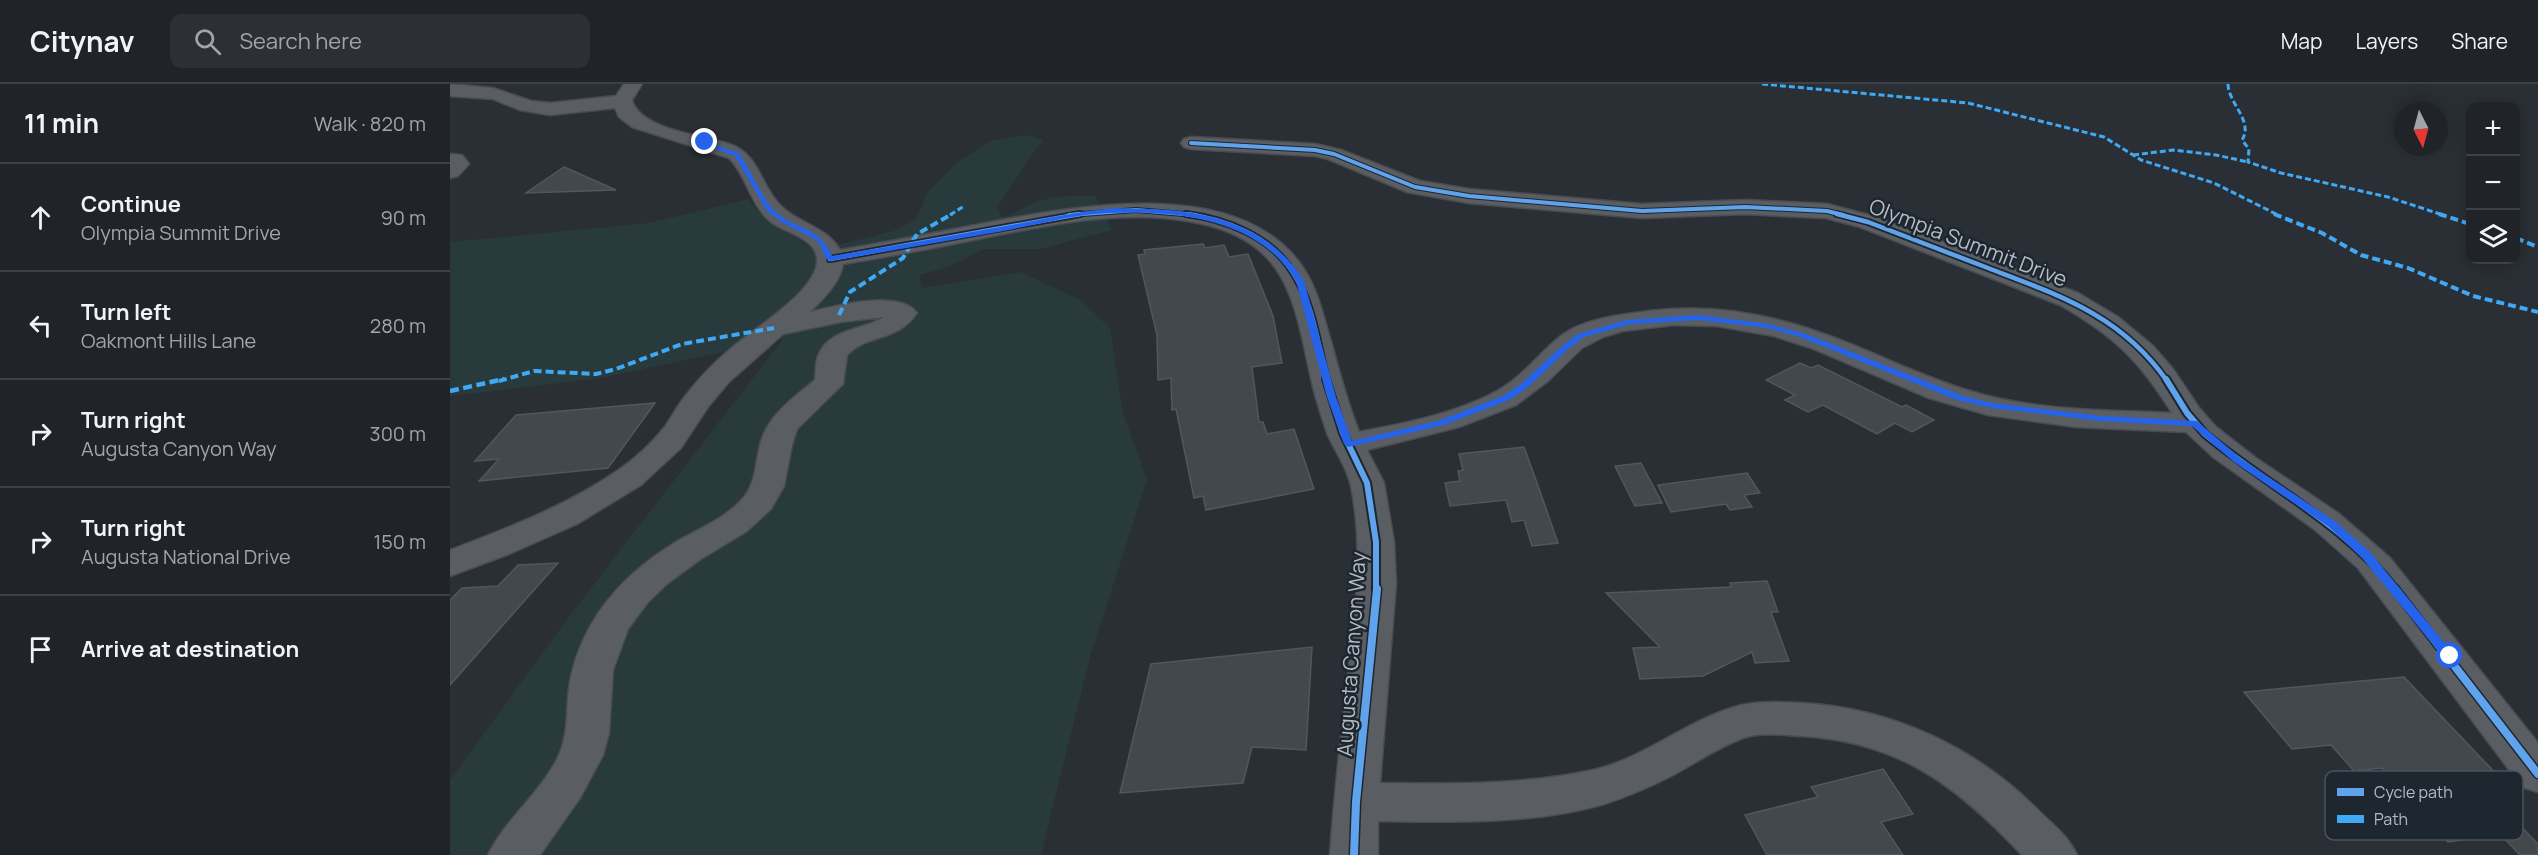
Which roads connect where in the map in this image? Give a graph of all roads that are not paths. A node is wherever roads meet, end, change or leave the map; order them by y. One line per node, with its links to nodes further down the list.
1 (450, 90): 2 (street)
2 (627, 93): 6 (street)
3 (1191, 144): 8 (street, Olympia Summit Drive)
4 (450, 160): 5 (street)
5 (450, 171)
6 (830, 259): 7 (street); 9 (street, Augusta Canyon Way)
7 (774, 328): 10 (street); 13 (street)
8 (2194, 423): 9 (street); 11 (street, Olympia Summit Drive)
9 (1348, 444): 12 (street, Augusta Canyon Way)
10 (450, 564)
11 (2538, 774)
12 (1356, 802): 14 (street, Augusta Canyon Way); 15 (street)
13 (512, 855)
14 (1354, 855)
15 (2053, 855)

